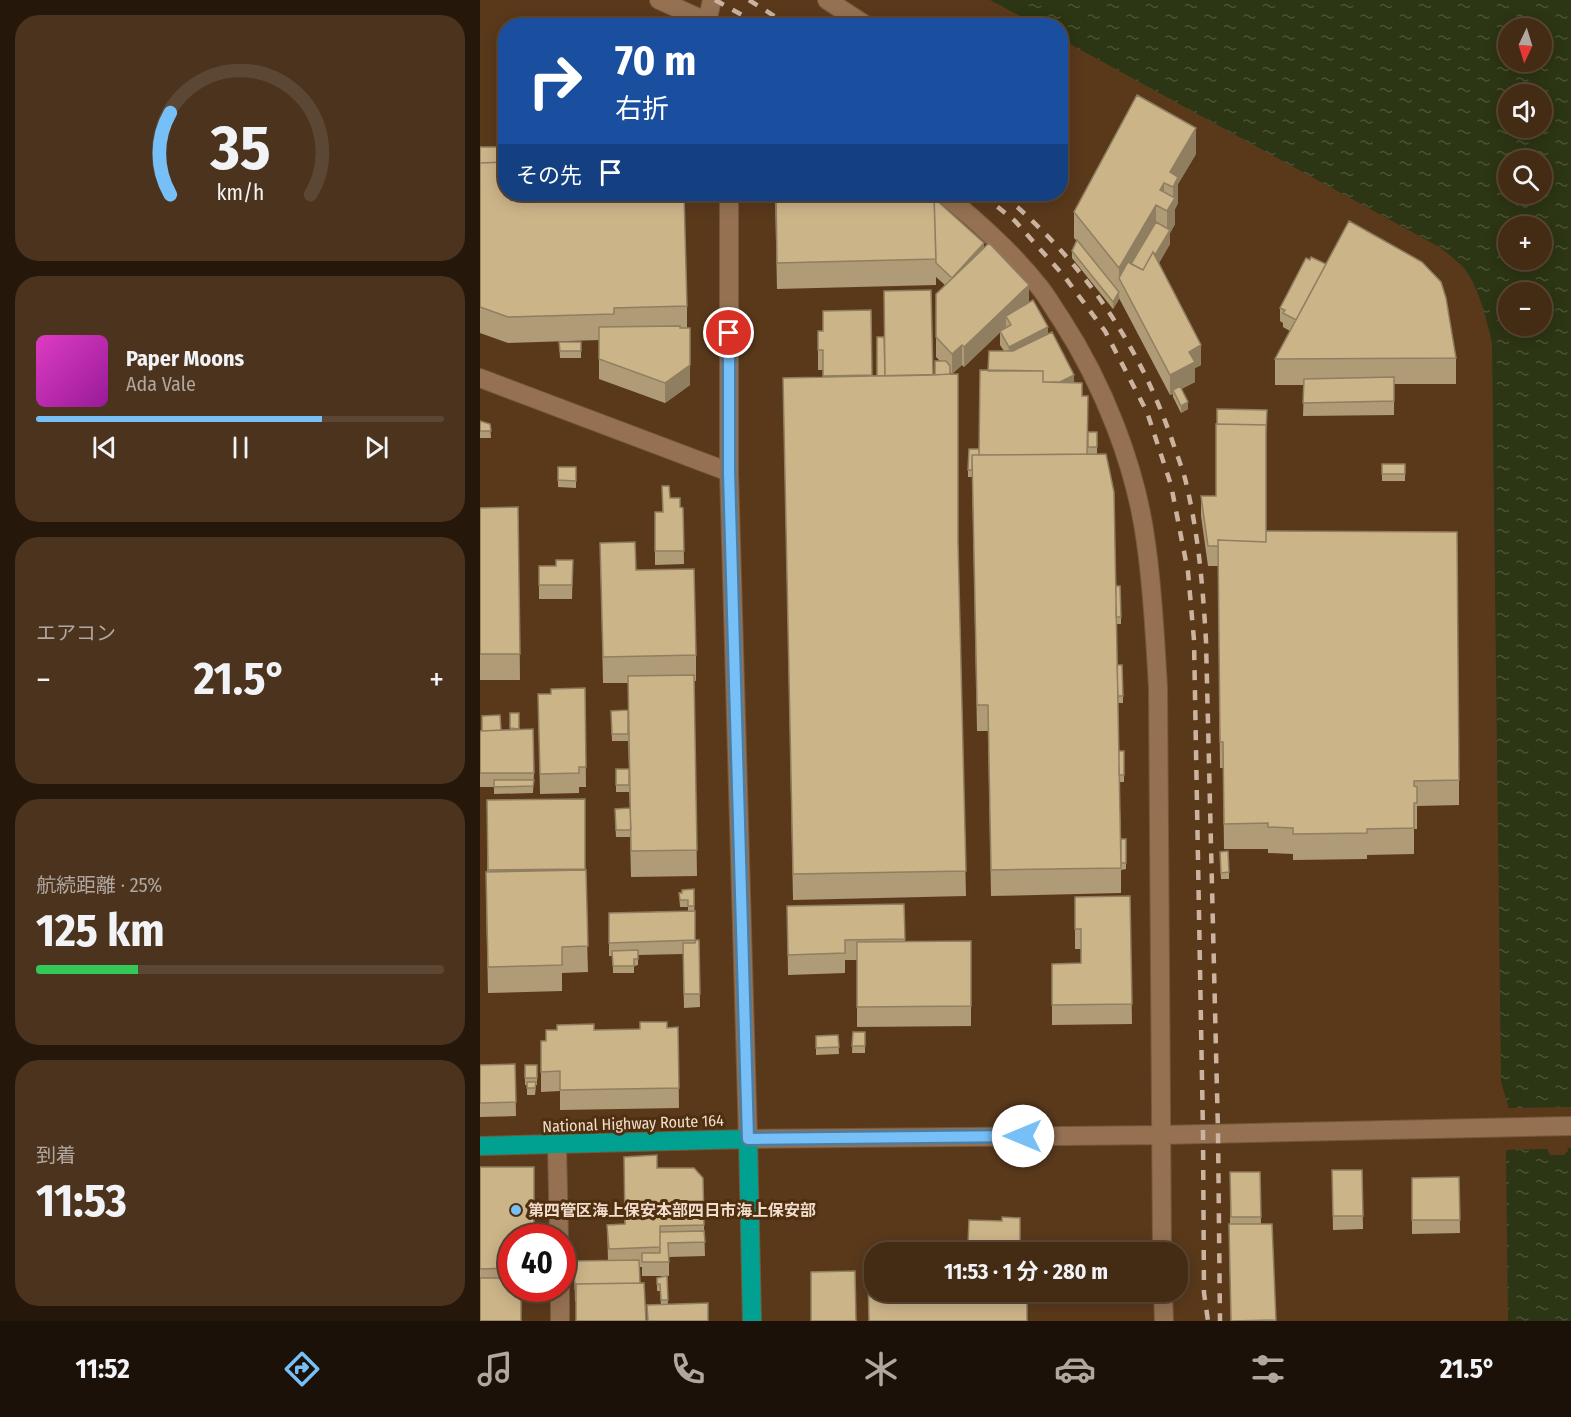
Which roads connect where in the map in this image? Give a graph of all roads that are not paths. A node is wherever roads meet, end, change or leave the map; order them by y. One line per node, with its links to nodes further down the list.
1 (659, 0): 4 (street)
2 (712, 0): 5 (street)
3 (827, 0): 6 (street)
4 (697, 18)
5 (710, 18)
6 (855, 18)
7 (729, 201): 10 (street)
8 (952, 201): 12 (street)
9 (480, 378): 10 (street)
10 (729, 472): 13 (street)
11 (1571, 1126): 12 (street)
12 (1161, 1135): 13 (street); 17 (street)
13 (748, 1139): 14 (highway, National Highway Route 164); 21 (highway)
14 (557, 1145): 15 (highway, National Highway Route 164); 16 (street)
15 (480, 1146)
16 (559, 1224)
17 (1162, 1242)
18 (560, 1302): 20 (street)
19 (1163, 1302): 22 (street)
20 (560, 1321)
21 (752, 1321)
22 (1164, 1321)

